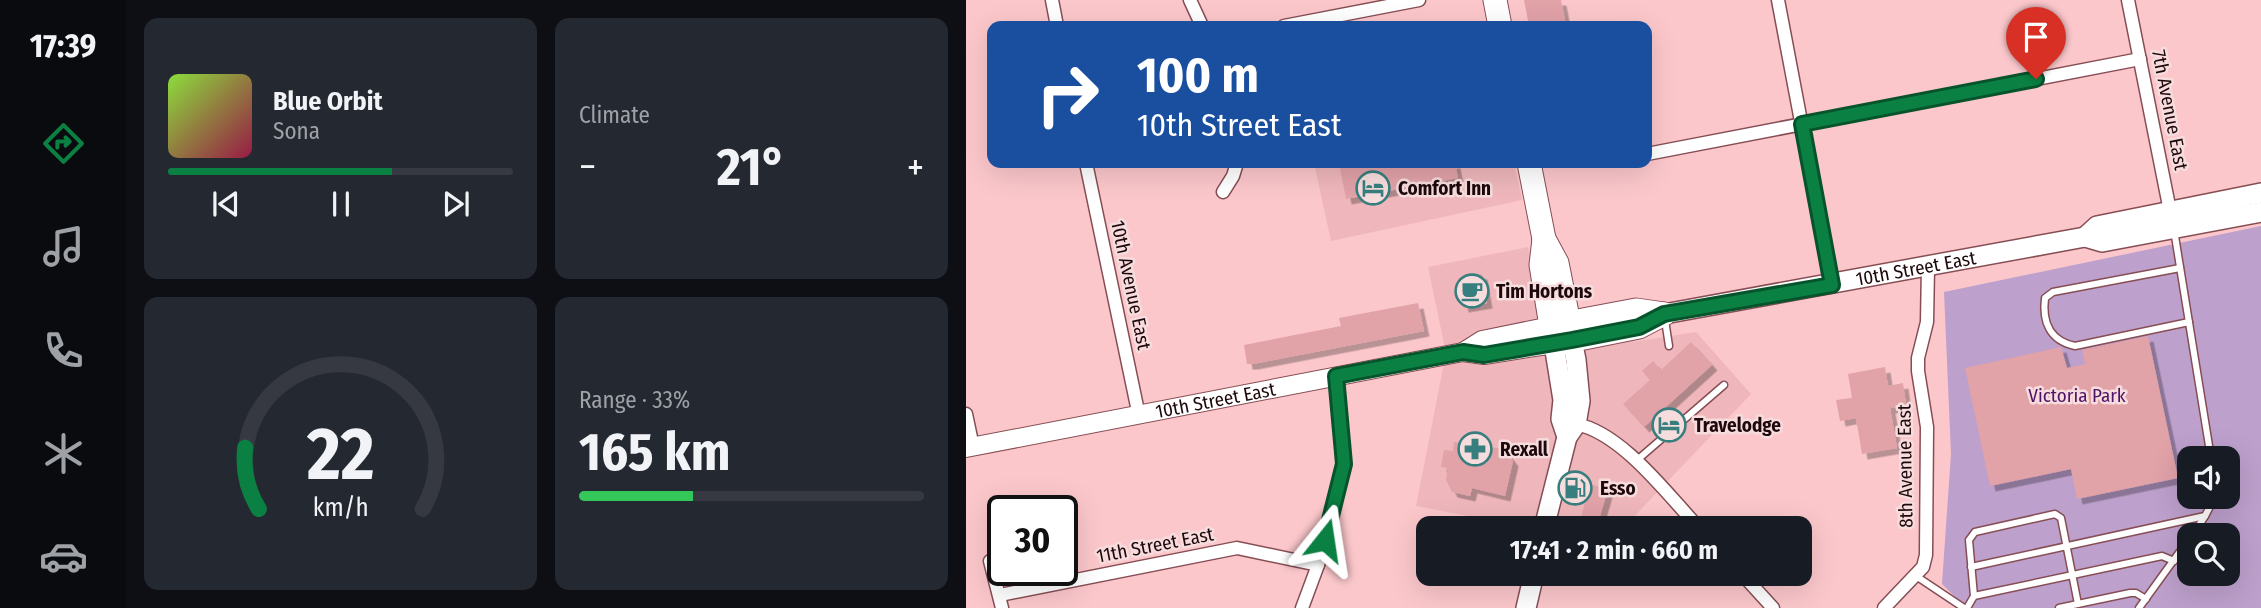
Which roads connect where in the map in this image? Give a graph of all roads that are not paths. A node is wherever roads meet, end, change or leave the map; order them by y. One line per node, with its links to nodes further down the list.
1 (1052, 0): 7 (street)
2 (1190, 0): 8 (street)
3 (1419, 0): 9 (street)
4 (1495, 0): 10 (highway)
5 (1778, 0): 12 (street)
6 (2128, 0): 11 (street, 7th Avenue East)
7 (1056, 21)
8 (1200, 21)
9 (1310, 21)
10 (1499, 21)
11 (2140, 59): 12 (street); 20 (street, 7th Avenue East)
12 (1802, 124): 13 (street); 23 (street)
13 (1652, 153)
14 (1087, 168): 31 (street, 10th Avenue East)
15 (1235, 168): 17 (street)
16 (1530, 168): 26 (highway)
17 (1223, 192)
18 (2261, 193): 20 (main road, 10th Street East)
19 (2261, 212): 20 (main road, 10th Street East)
20 (2172, 220): 21 (main road, 10th Street East); 22 (lane)
21 (1928, 267): 23 (main road, 10th Street East); 47 (street, 8th Avenue East)
22 (2180, 268): 25 (lane); 25 (lane)
23 (1832, 285): 24 (main road, 10th Street East)
24 (1664, 314): 26 (highway, 10th Street East); 27 (lane)
25 (2189, 322): 33 (lane)
26 (1561, 333): 28 (street, 10th Street East); 32 (main road)
27 (1669, 346)
28 (1336, 376): 31 (street, 10th Street East); 44 (street)
29 (1724, 385): 35 (lane)
30 (966, 414): 34 (street)
31 (1139, 416): 34 (street, 10th Street East)
32 (1571, 431): 35 (street); 37 (main road)
33 (2209, 446)
34 (969, 447)
35 (1636, 461): 38 (street)
36 (2209, 509): 39 (lane)
37 (1547, 516)
38 (1688, 516)
39 (2206, 516): 40 (lane); 41 (lane)
40 (2201, 523)
41 (2067, 546): 45 (lane); 45 (lane); 46 (lane)
42 (2177, 556): 43 (lane)
43 (2174, 561): 46 (lane); 51 (lane)
44 (1318, 565): 52 (street, 11th Street East); 54 (street)
45 (1971, 567): 50 (lane)
46 (2072, 575): 50 (lane); 53 (lane)
47 (1916, 576): 57 (street, 8th Avenue East); 58 (lane)
48 (1531, 586): 55 (main road)
49 (1752, 586): 56 (street)
50 (1974, 596): 58 (lane)
51 (2146, 599): 53 (lane); 60 (lane)
52 (1001, 602)
53 (2078, 604): 59 (lane)
54 (1301, 608)
55 (1526, 608)
56 (1773, 608)
57 (1884, 608)
58 (1965, 608)
59 (2059, 608)
60 (2139, 608)

